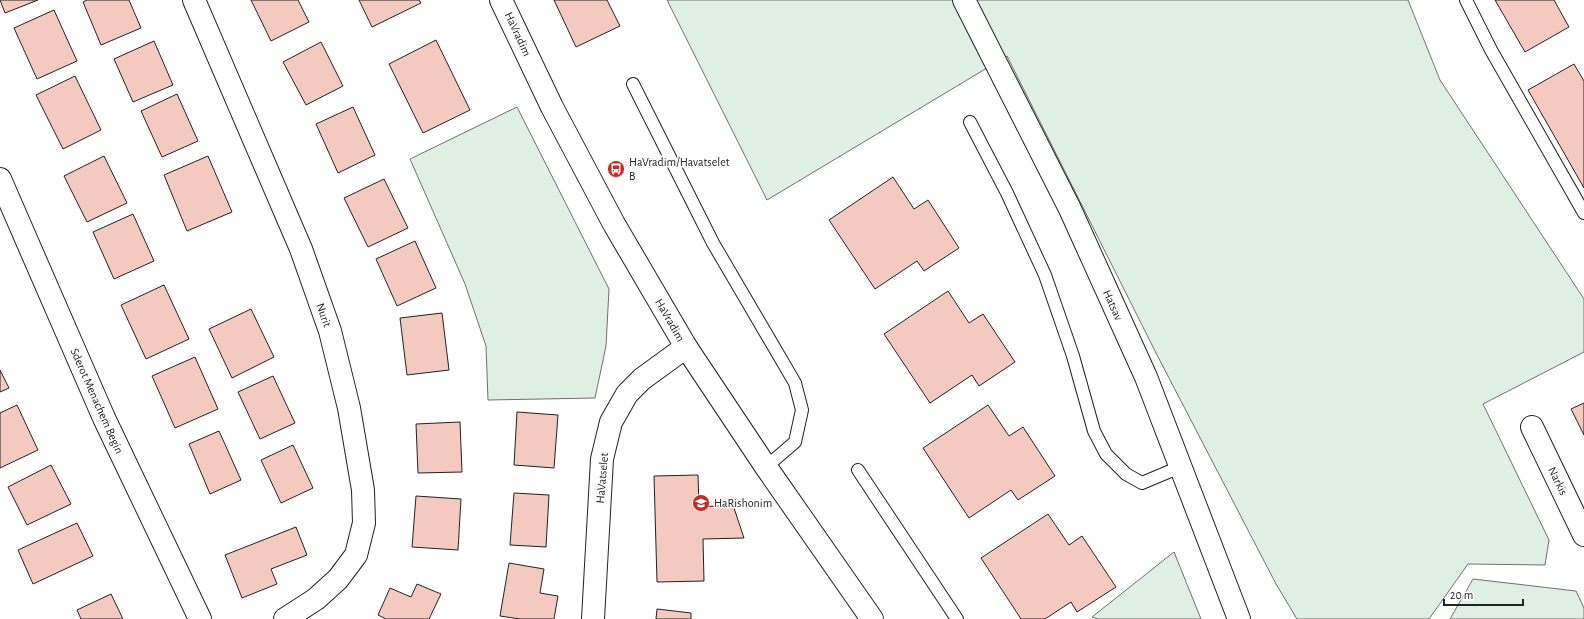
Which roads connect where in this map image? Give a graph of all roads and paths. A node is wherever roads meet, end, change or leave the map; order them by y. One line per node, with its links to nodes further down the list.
1 (194, 0): 16 (street, Nurit)
2 (502, 0): 9 (street, HaVradim)
3 (964, 0): 12 (street, Hatsav)
4 (1466, 0): 8 (lane)
5 (634, 84): 11 (lane)
6 (970, 122): 12 (lane)
7 (0, 180): 15 (street, Sderot Menachem Begin)
8 (1584, 213)
9 (686, 347): 11 (street, HaVradim); 17 (street, HaVatselet)
10 (1532, 427): 14 (street, Narkis)
11 (766, 467): 18 (street, HaVradim)
12 (1180, 467): 20 (street, Hatsav)
13 (858, 470): 19 (lane)
14 (1584, 535)
15 (200, 619)
16 (285, 619)
17 (593, 619)
18 (872, 619)
19 (957, 619)
20 (1239, 619)

